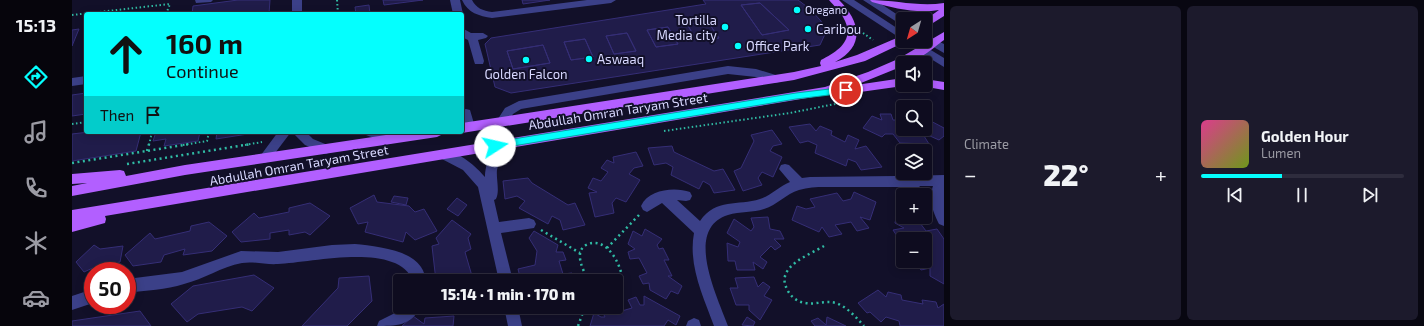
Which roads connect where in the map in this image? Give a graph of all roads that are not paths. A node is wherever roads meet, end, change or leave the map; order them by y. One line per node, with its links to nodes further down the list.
1 (297, 0): 11 (street)
2 (455, 0): 12 (street)
3 (467, 0): 4 (street)
4 (611, 0)
5 (834, 0): 25 (main road)
6 (847, 0): 16 (street)
7 (868, 0): 13 (street)
8 (875, 0): 9 (main road)
9 (944, 6)
10 (944, 11): 14 (main road)
11 (297, 12)
12 (458, 12)
13 (896, 18)
14 (932, 20)
15 (464, 33): 23 (street)
16 (896, 33)
17 (944, 35): 19 (main road, Abdullah Omran Taryam Street)
18 (896, 41): 25 (main road, Abdullah Omran Taryam Street)
19 (934, 43): 21 (street); 22 (main road, Abdullah Omran Taryam Street)
20 (920, 48): 22 (street)
21 (944, 49)
22 (923, 50): 24 (street); 32 (main road, Abdullah Omran Taryam Street)
23 (479, 61)
24 (944, 64)
25 (794, 76): 26 (main road, Abdullah Omran Taryam Street)
26 (775, 79): 34 (main road, Abdullah Omran Taryam Street); 34 (street)
27 (84, 80): 28 (street)
28 (72, 82)
29 (896, 83): 32 (main road)
30 (932, 83): 31 (main road)
31 (944, 86)
32 (825, 92): 41 (main road, Abdullah Omran Taryam Street)
33 (466, 113): 35 (street)
34 (502, 122): 35 (main road, Abdullah Omran Taryam Street)
35 (466, 128)
36 (283, 134): 44 (street)
37 (300, 134): 42 (street)
38 (376, 134): 40 (street)
39 (424, 134): 40 (main road, Abdullah Omran Taryam Street)
40 (390, 139): 42 (main road, Abdullah Omran Taryam Street)
41 (504, 144): 43 (main road, Abdullah Omran Taryam Street); 63 (street)
42 (326, 149): 44 (main road, Abdullah Omran Taryam Street)
43 (444, 155): 56 (main road, Abdullah Omran Taryam Street); 63 (street)
44 (264, 158): 46 (main road, Abdullah Omran Taryam Street)
45 (785, 169): 51 (street)
46 (185, 170): 48 (main road); 53 (main road, Abdullah Omran Taryam Street)
47 (932, 178): 50 (street)
48 (72, 179)
49 (899, 180): 51 (street); 52 (street)
50 (943, 180): 60 (street)
51 (798, 184): 64 (street)
52 (911, 188)
53 (72, 191)
54 (663, 196): 55 (street); 57 (street); 64 (street)
55 (686, 196)
56 (179, 199): 59 (main road, Abdullah Omran Taryam Street); 62 (main road)
57 (648, 206)
58 (932, 206): 60 (street)
59 (72, 216)
60 (942, 217)
61 (529, 224): 63 (street)
62 (72, 226)
63 (495, 227): 66 (street)
64 (702, 231): 74 (street)
65 (418, 274): 67 (street)
66 (505, 274)
67 (136, 285)
68 (84, 299): 69 (street)
69 (72, 303)
70 (406, 314): 72 (street)
71 (512, 314): 73 (street)
72 (384, 326)
73 (515, 326)
74 (721, 326)

